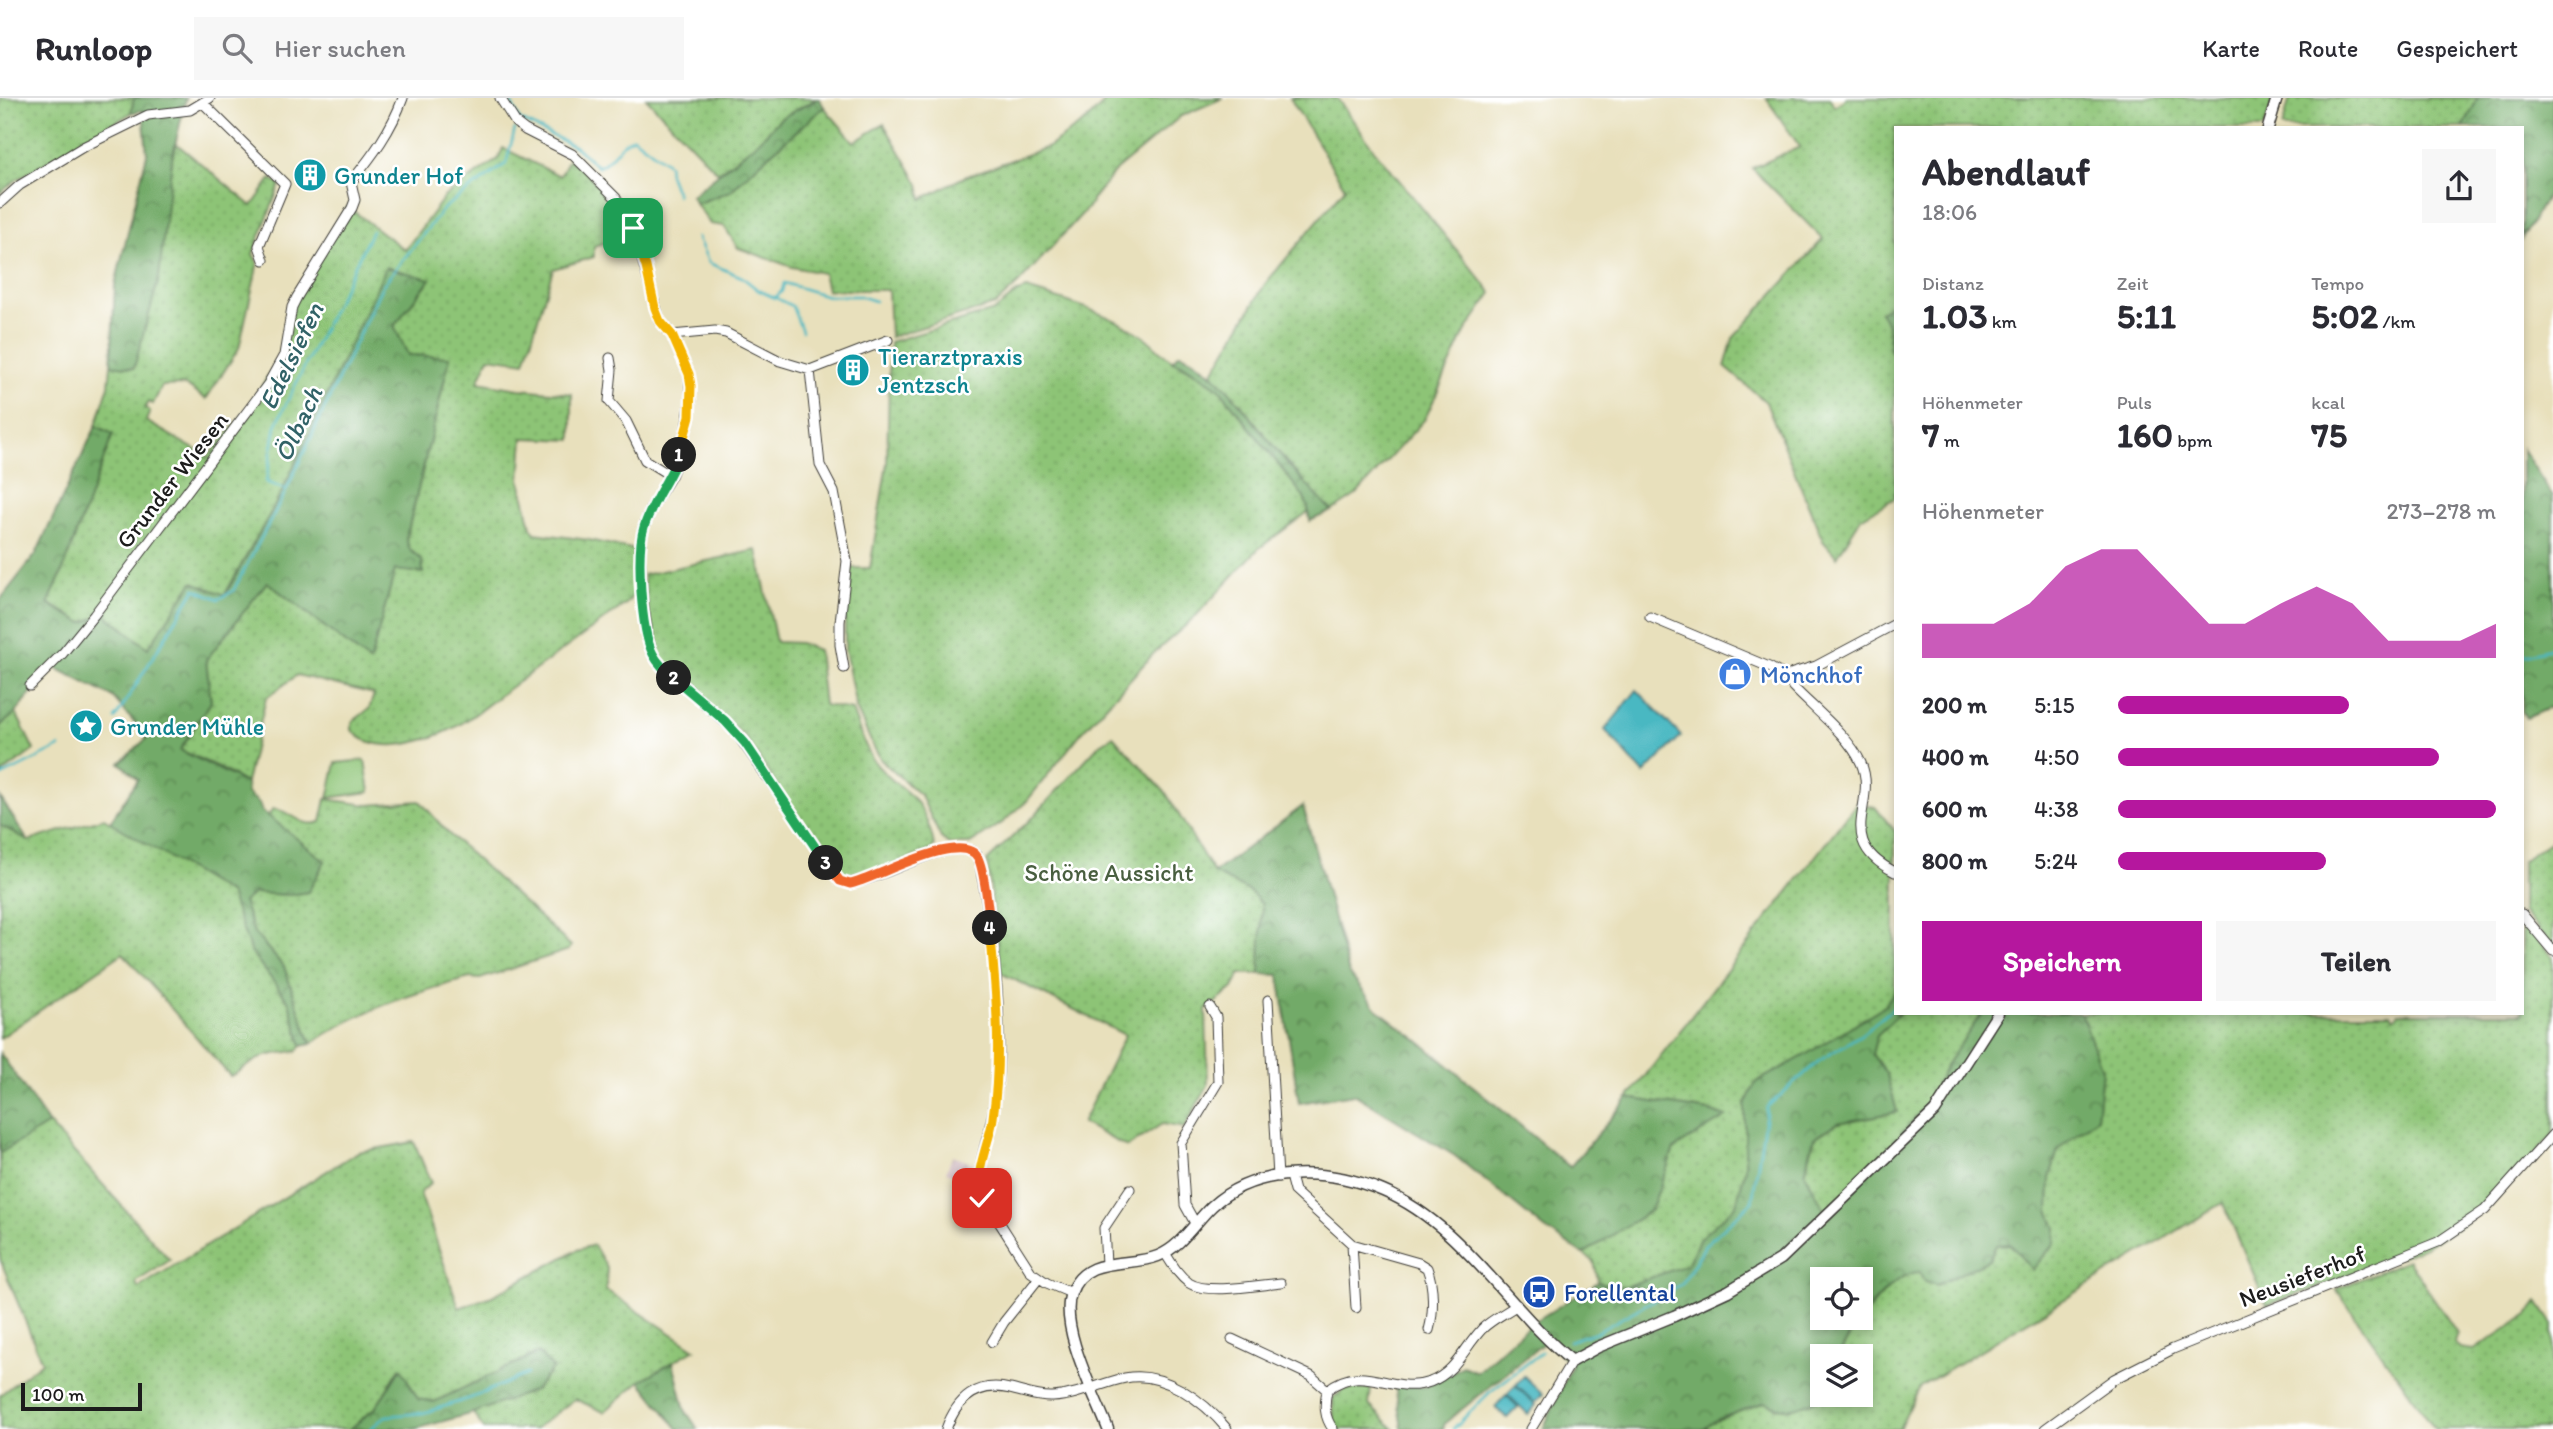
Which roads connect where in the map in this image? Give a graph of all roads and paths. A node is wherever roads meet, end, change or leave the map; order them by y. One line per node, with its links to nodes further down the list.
1 (402, 98): 17 (street, Grunder Wiesen)
2 (500, 98): 8 (street)
3 (2277, 98): 5 (street)
4 (206, 101): 6 (street); 7 (street)
5 (2270, 126)
6 (0, 203)
7 (264, 260)
8 (672, 335): 11 (street); 12 (street)
9 (888, 340): 11 (street)
10 (610, 358): 12 (street)
11 (810, 370): 15 (street)
12 (671, 476): 32 (street)
13 (1650, 617): 16 (street)
14 (1894, 625): 16 (street)
15 (844, 668)
16 (1788, 678): 18 (street)
17 (30, 686)
18 (1894, 872)
19 (2524, 916): 20 (street)
20 (2553, 951)
21 (1268, 1000): 26 (street)
22 (1210, 1007): 28 (street)
23 (1997, 1015): 40 (street)
24 (2553, 1134): 48 (street, Neusieferhof)
25 (1290, 1176): 26 (street); 29 (street); 35 (street)
26 (1278, 1177): 28 (street)
27 (1130, 1189): 31 (street)
28 (1195, 1223): 30 (street)
29 (1352, 1244): 36 (street); 37 (street)
30 (1165, 1253): 31 (street); 33 (street)
31 (1105, 1264): 34 (street)
32 (1039, 1278): 34 (street); 39 (street)
33 (1281, 1283)
34 (1071, 1293): 41 (street)
35 (1517, 1305): 40 (street); 42 (street)
36 (1356, 1308)
37 (1429, 1330)
38 (1233, 1339): 42 (street)
39 (992, 1342)
40 (1572, 1361): 47 (street)
41 (1092, 1388): 43 (street); 44 (street); 45 (street)
42 (1327, 1390): 46 (street)
43 (946, 1429)
44 (1108, 1429)
45 (1227, 1429)
46 (1333, 1429)
47 (1531, 1429)
48 (2045, 1429)

